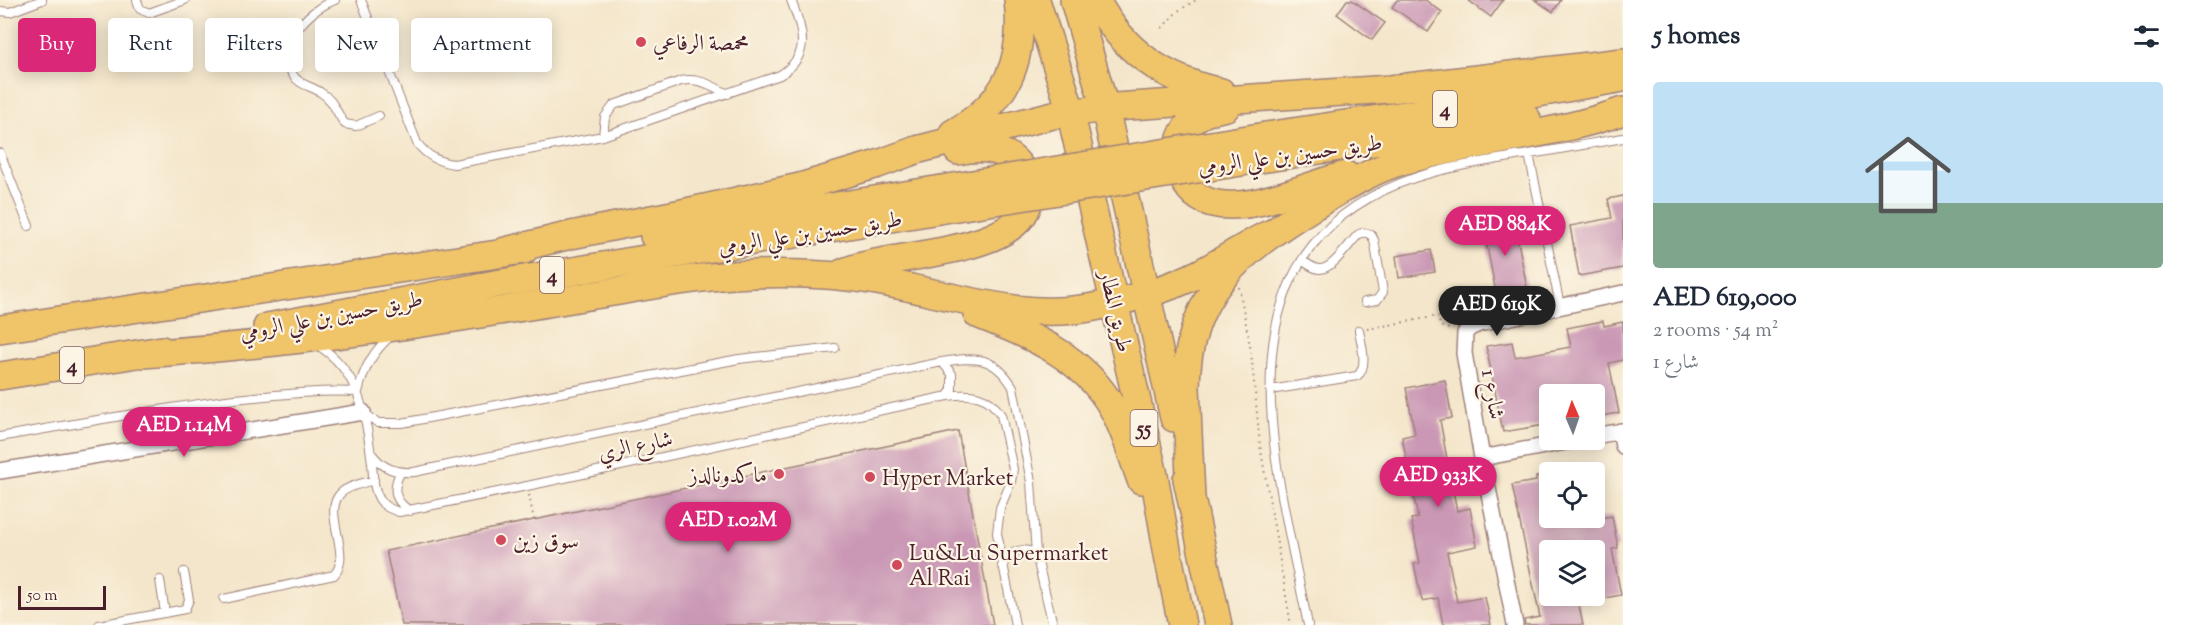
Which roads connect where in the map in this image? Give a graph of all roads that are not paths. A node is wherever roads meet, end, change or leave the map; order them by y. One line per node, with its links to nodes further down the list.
1 (42, 0): 11 (lane)
2 (137, 0): 3 (lane)
3 (184, 0)
4 (335, 0): 20 (lane)
5 (361, 0): 21 (lane)
6 (791, 0): 14 (lane)
7 (1018, 0): 24 (highway)
8 (1036, 0): 19 (highway, طريق المطار / 55)
9 (1074, 0): 17 (highway, طريق المطار / 55)
10 (1095, 0): 15 (highway)
11 (0, 10)
12 (1623, 62): 15 (highway)
13 (1623, 78): 23 (highway, طريق حسين بن علي الرومي / 4)
14 (728, 94): 21 (lane); 21 (lane)
15 (1249, 98): 17 (highway); 27 (highway)
16 (1623, 105): 23 (highway, طريق حسين بن علي الرومي / 4)
17 (1105, 108): 19 (highway); 35 (highway, طريق المطار / 55)
18 (1623, 111): 27 (highway)
19 (1070, 112): 24 (highway); 37 (highway, طريق المطار / 55)
20 (380, 116)
21 (603, 136)
22 (1623, 138): 26 (lane)
23 (1267, 147): 28 (highway, طريق حسين بن علي الرومي / 4, bridge)
24 (916, 150): 31 (highway); 33 (highway)
25 (0, 153): 29 (lane)
26 (1529, 154): 32 (lane); 39 (lane)
27 (1383, 167): 30 (highway)
28 (961, 196): 31 (highway, طريق حسين بن علي الرومي / 4); 45 (highway, طريق حسين بن علي الرومي / 4)
29 (29, 225)
30 (1269, 234): 35 (highway); 61 (highway)
31 (505, 251): 41 (highway, طريق حسين بن علي الرومي / 4)
32 (1302, 260): 38 (lane); 48 (lane)
33 (838, 275): 34 (highway); 40 (highway)
34 (922, 292): 37 (highway); 64 (highway)
35 (1147, 292): 37 (highway); 61 (highway, طريق المطار / 55)
36 (1623, 293): 39 (street)
37 (1115, 302): 64 (highway, طريق المطار / 55)
38 (1365, 302)
39 (1560, 306): 57 (street, شارع 1)
40 (411, 326): 43 (highway); 49 (lane)
41 (0, 329)
42 (1359, 330): 48 (lane)
43 (304, 339): 45 (highway); 49 (lane, شارع الري)
44 (835, 348): 51 (lane)
45 (143, 354): 47 (highway, طريق حسين بن علي الرومي / 4)
46 (942, 362): 50 (lane); 59 (lane, شارع الري); 63 (lane, شارع الري)
47 (0, 376)
48 (1270, 390): 75 (lane)
49 (358, 392): 51 (lane, شارع الري); 54 (lane)
50 (948, 396): 62 (lane, شارع الري); 65 (lane, شارع الري)
51 (363, 412): 56 (lane, شارع الري); 58 (street)
52 (1605, 436): 53 (street)
53 (1622, 436)
54 (0, 437)
55 (1539, 447): 57 (street)
56 (370, 452): 59 (lane); 60 (lane, شارع الري)
57 (1482, 458): 76 (street, شارع 1)
58 (0, 471)
59 (400, 472): 62 (lane)
60 (374, 480): 62 (lane, شارع الري); 68 (lane)
61 (1191, 498): 74 (highway, طريق المطار / 55)
62 (410, 511)
63 (1036, 554): 65 (lane); 72 (lane, شارع الري)
64 (1168, 555): 73 (highway, طريق المطار / 55)
65 (1002, 566): 71 (lane, شارع الري)
66 (184, 572): 69 (lane)
67 (160, 580): 69 (lane)
68 (224, 599)
69 (165, 613): 70 (lane)
70 (99, 625)
71 (1015, 625)
72 (1053, 625)
73 (1182, 625)
74 (1218, 625)
75 (1308, 625)
76 (1515, 625)

